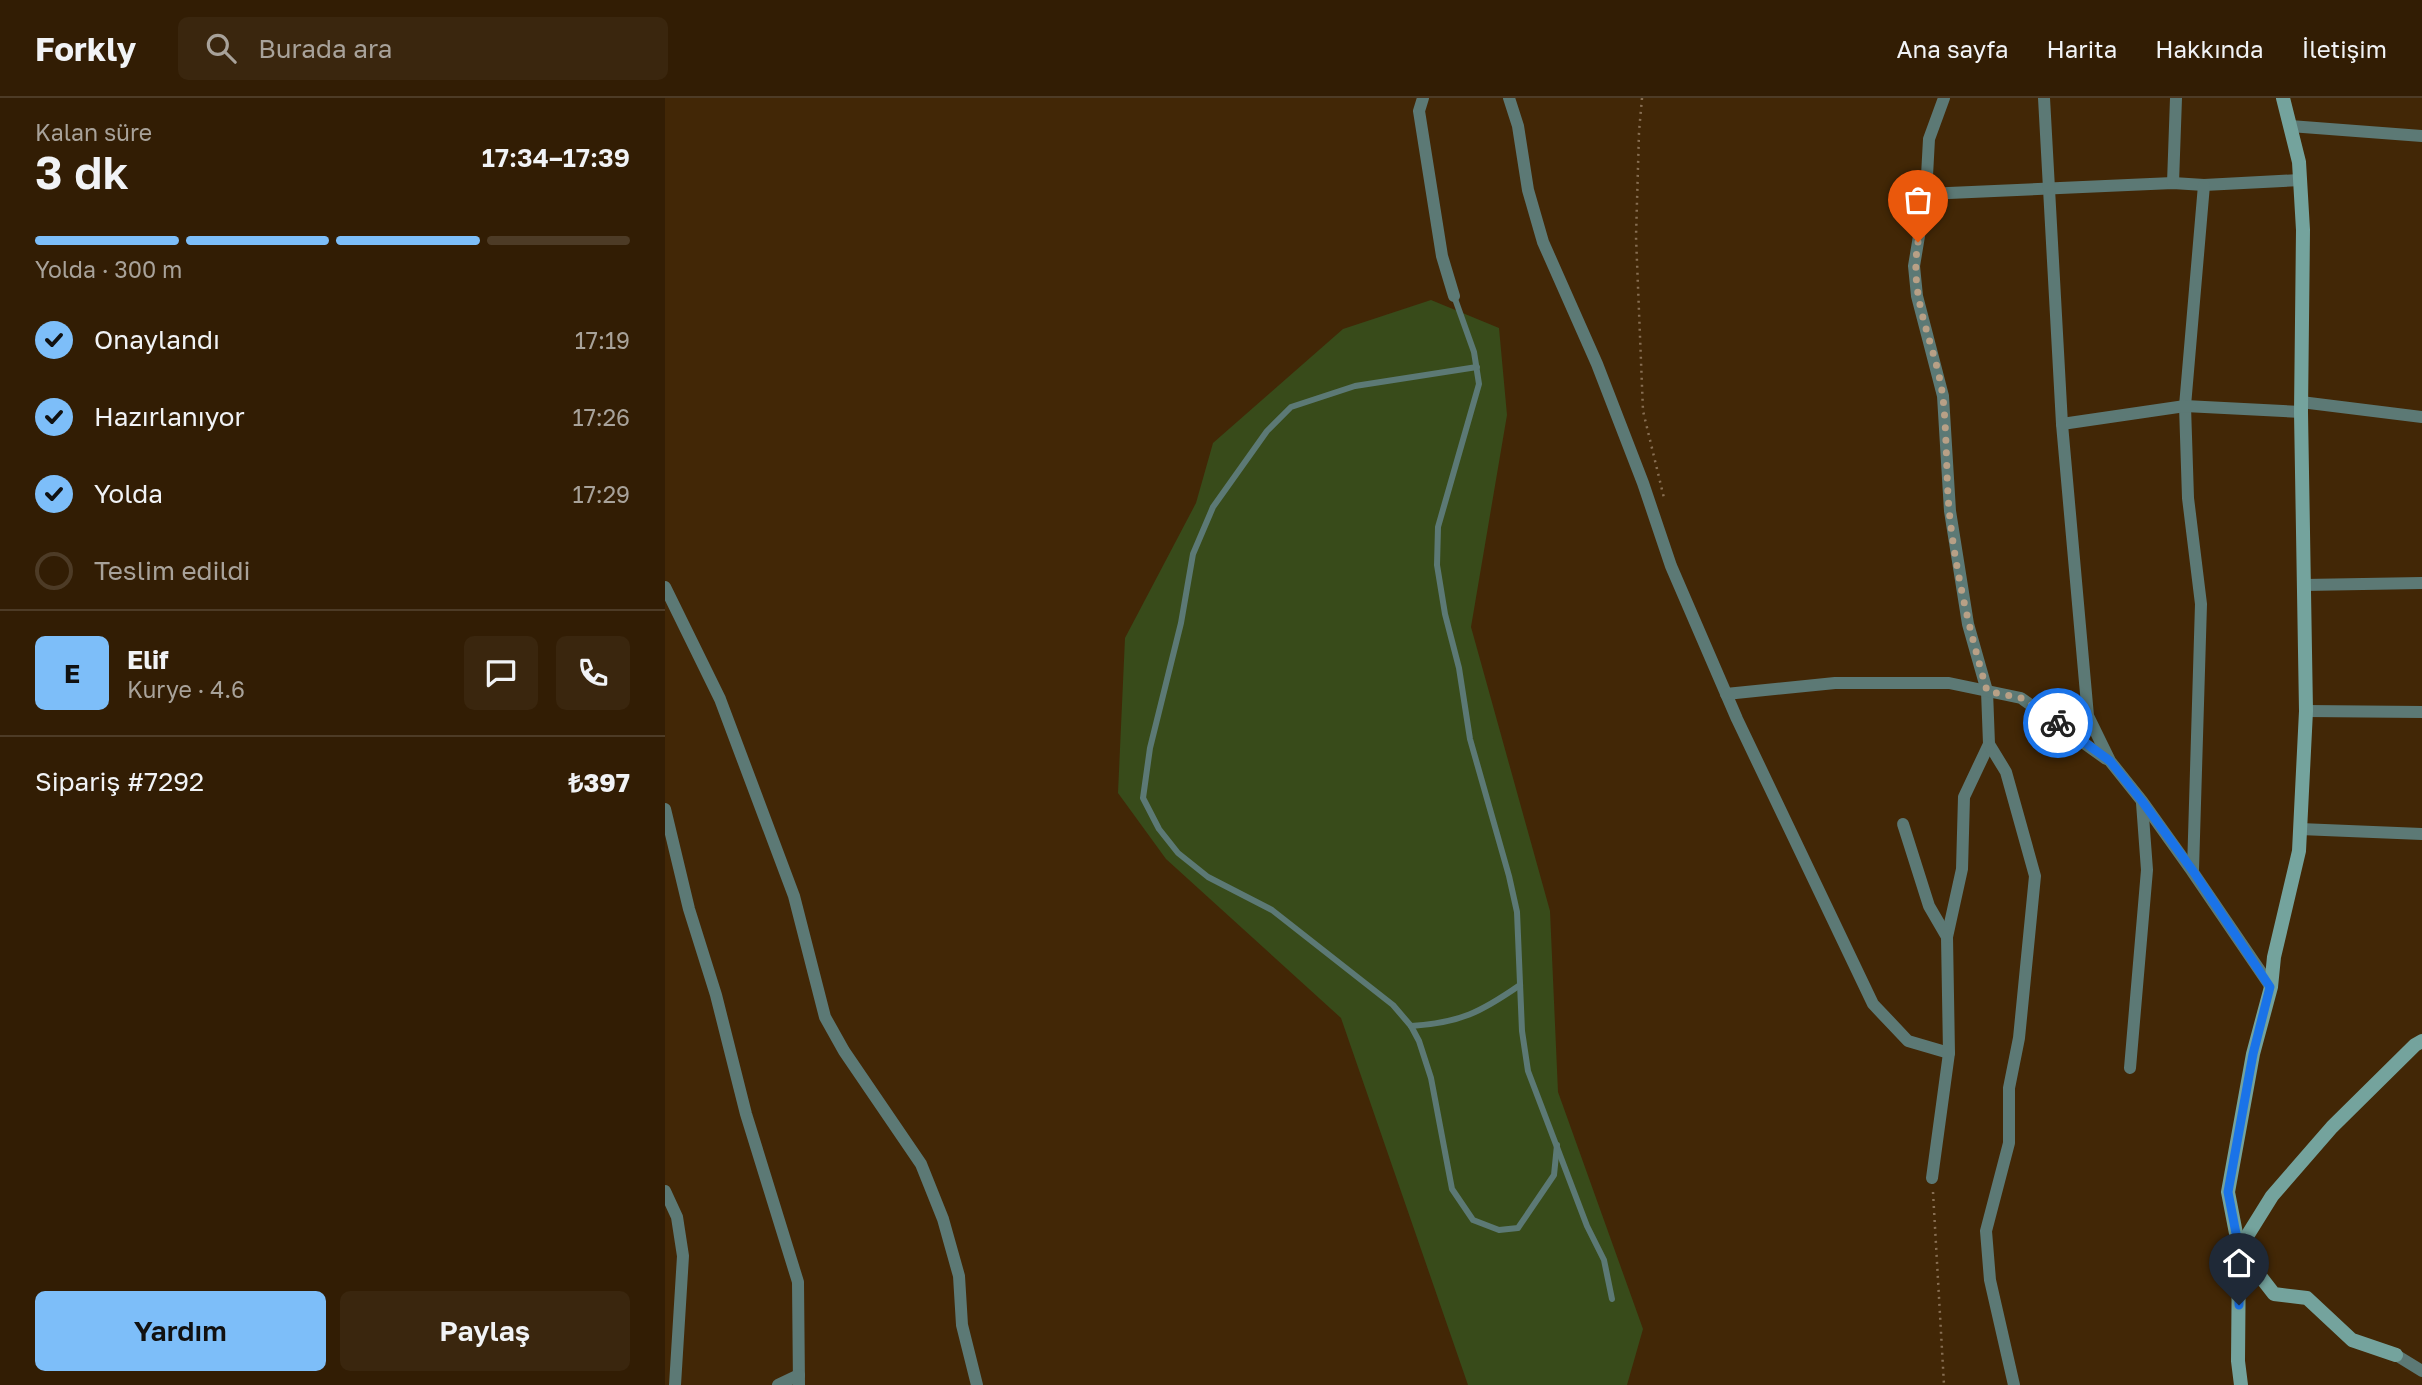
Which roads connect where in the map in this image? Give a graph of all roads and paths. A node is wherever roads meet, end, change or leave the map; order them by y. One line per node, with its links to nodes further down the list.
1 (1423, 98): 15 (street)
2 (1509, 98): 26 (street)
3 (1642, 98): 21 (path)
4 (1944, 98): 14 (street)
5 (2044, 98): 13 (street)
6 (2176, 98): 11 (street)
7 (2283, 98): 8 (street)
8 (2290, 126): 9 (street); 10 (street)
9 (2422, 136)
10 (2300, 180): 12 (street); 18 (street)
11 (2173, 183): 12 (street); 13 (street)
12 (2204, 185): 17 (street)
13 (2049, 189): 14 (street); 20 (street)
14 (1926, 194): 25 (street)
15 (1454, 296): 16 (lane)
16 (1477, 368): 38 (lane); 40 (lane)
17 (2185, 406): 18 (street); 20 (street); 36 (street)
18 (2301, 407): 19 (street); 23 (street)
19 (2422, 417)
20 (2062, 424): 30 (street)
21 (1666, 508)
22 (2422, 583): 23 (street)
23 (2304, 585): 27 (street)
24 (665, 587): 54 (street)
25 (1987, 691): 26 (street); 29 (street); 30 (street)
26 (1726, 694): 42 (street)
27 (2306, 711): 28 (street); 34 (street)
28 (2422, 712)
29 (1989, 744): 37 (street); 56 (street)
30 (2110, 761): 31 (street)
31 (2142, 801): 36 (street); 43 (street)
32 (665, 809): 51 (street)
33 (1903, 824): 37 (street)
34 (2300, 829): 35 (street); 39 (street)
35 (2422, 834)
36 (2193, 871): 39 (street)
37 (1947, 937): 42 (street)
38 (1520, 985): 40 (lane); 44 (lane)
39 (2270, 987): 47 (street)
40 (1411, 1026): 44 (lane)
41 (2422, 1041): 47 (street)
42 (1949, 1053): 45 (street)
43 (2130, 1068)
44 (1557, 1145): 48 (lane)
45 (1932, 1178): 55 (path)
46 (665, 1191): 52 (street)
47 (2239, 1249): 49 (street); 57 (street)
48 (1612, 1299)
49 (2396, 1355): 50 (street)
50 (2422, 1371)
51 (799, 1380): 53 (street)
52 (675, 1385)
53 (778, 1385)
54 (977, 1385)
55 (1944, 1385)
56 (2014, 1385)
57 (2241, 1385)

